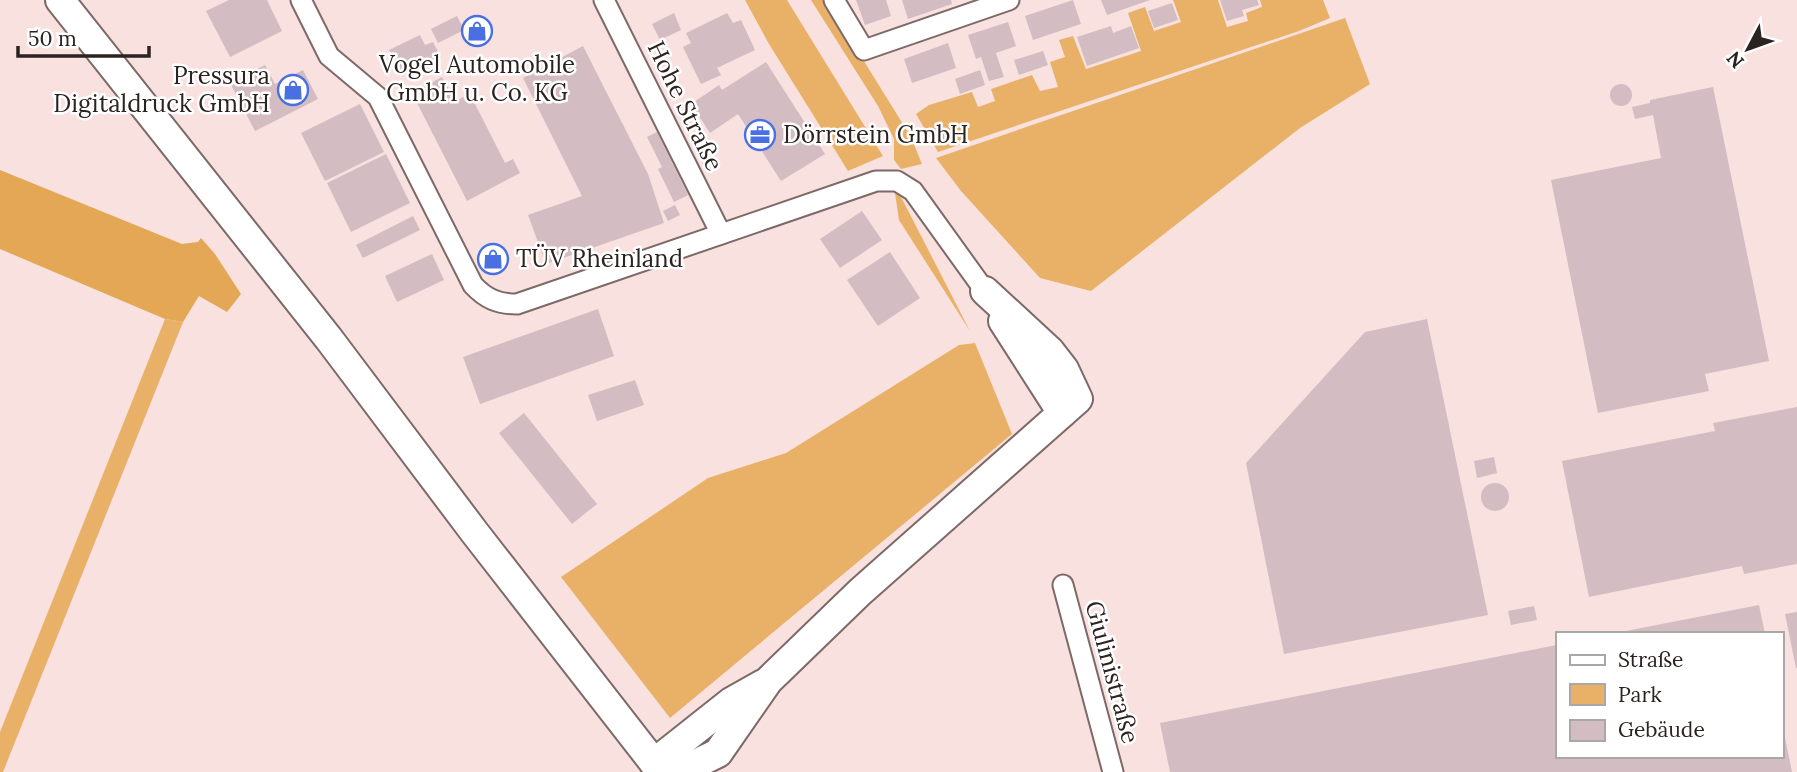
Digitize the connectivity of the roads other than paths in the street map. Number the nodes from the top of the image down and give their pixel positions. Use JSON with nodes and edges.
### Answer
{"nodes":[{"id":1,"x":60,"y":0,"type":"edge"},
{"id":2,"x":301,"y":0,"type":"edge"},
{"id":3,"x":604,"y":0,"type":"edge"},
{"id":4,"x":834,"y":0,"type":"edge"},
{"id":5,"x":1009,"y":0,"type":"edge"},
{"id":6,"x":721,"y":234,"type":"junction"},
{"id":7,"x":985,"y":291,"type":"joint"},
{"id":8,"x":1063,"y":586,"type":"dead end"},
{"id":9,"x":768,"y":681,"type":"junction"},
{"id":10,"x":717,"y":762,"type":"edge"},
{"id":11,"x":665,"y":769,"type":"edge"},
{"id":12,"x":1113,"y":772,"type":"edge"}],
"edges":[{"from":1,"to":11,"type":"main road"},
{"from":2,"to":6,"type":"street"},
{"from":3,"to":6,"type":"street","name":"Hohe Straße"},
{"from":4,"to":5,"type":"street"},
{"from":6,"to":7,"type":"street"},
{"from":7,"to":9,"type":"main road"},
{"from":8,"to":12,"type":"street","name":"Giulinistraße"},
{"from":9,"to":10,"type":"main road"},
{"from":9,"to":11,"type":"main road"},
{"from":10,"to":11,"type":"main road"}]}
